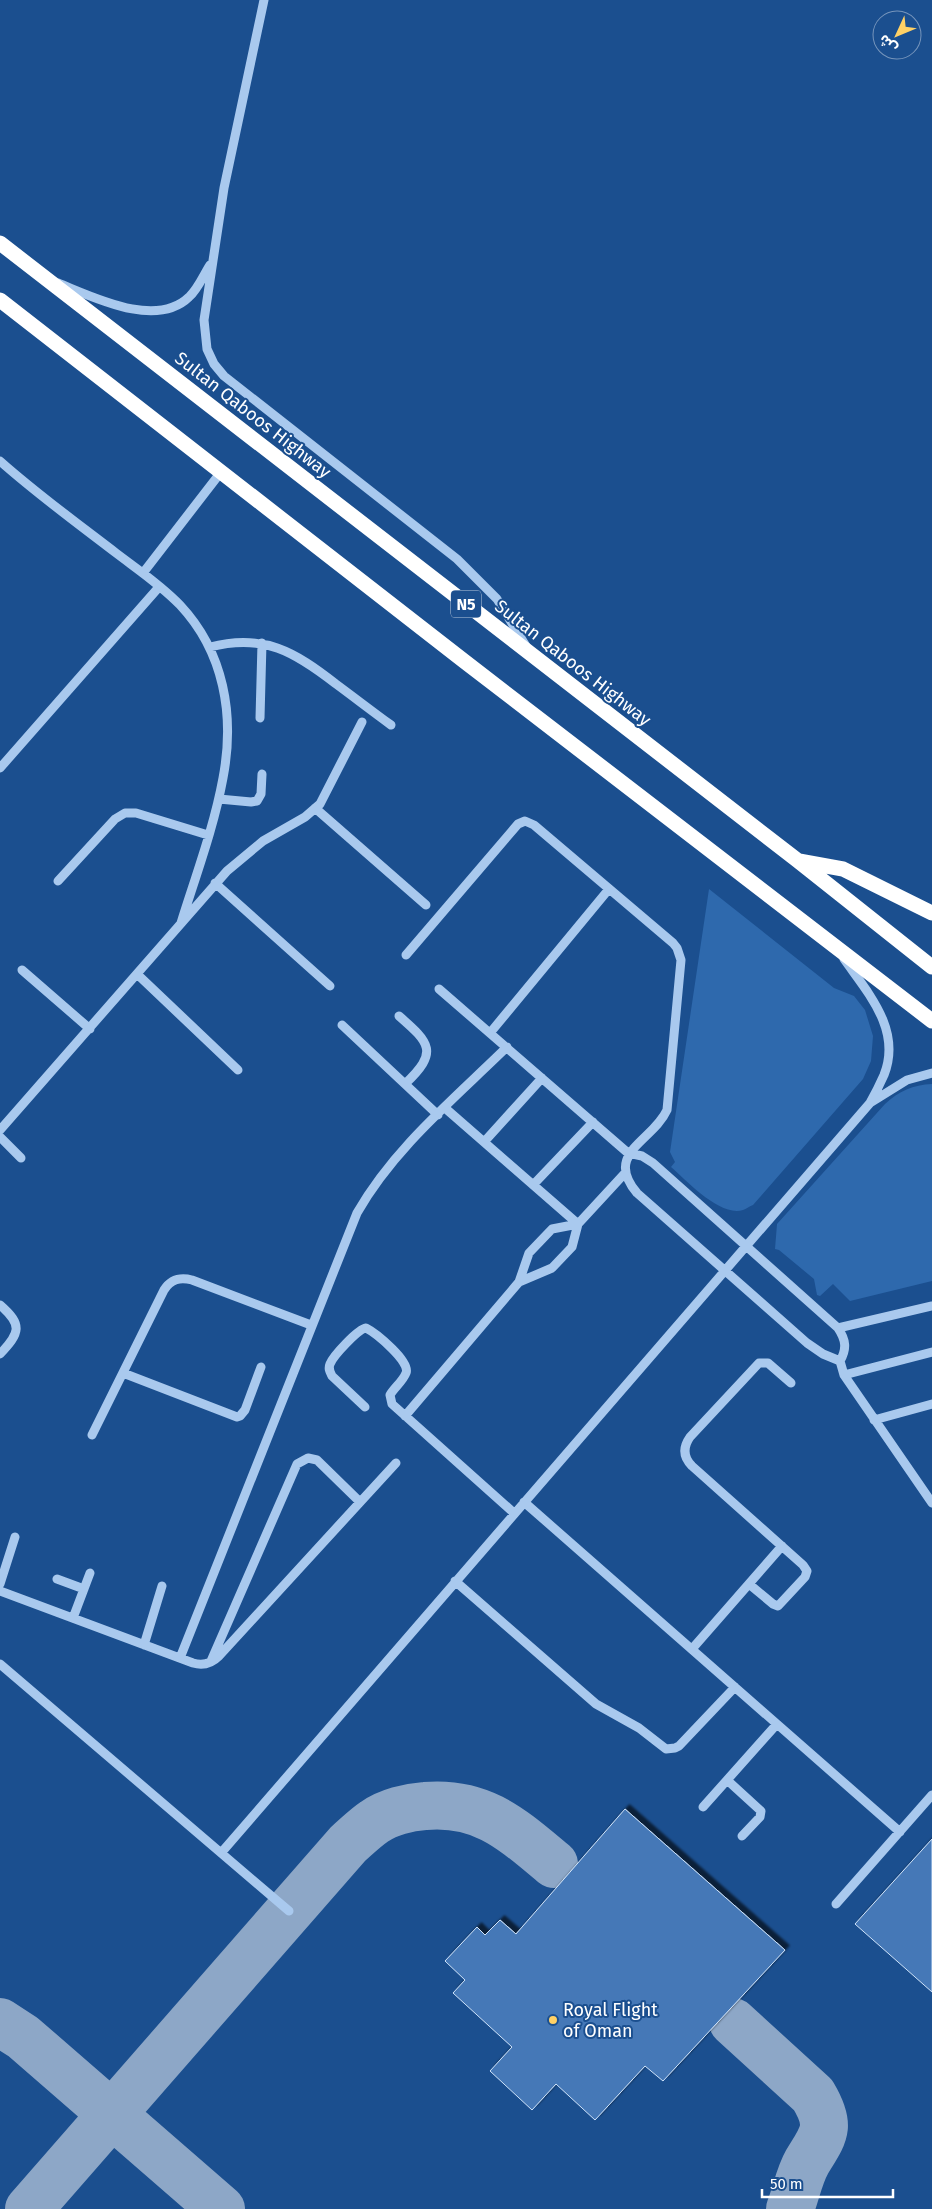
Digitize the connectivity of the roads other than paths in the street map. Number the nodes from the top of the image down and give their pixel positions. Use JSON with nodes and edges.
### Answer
{"nodes":[{"id":1,"x":264,"y":0,"type":"edge"},
{"id":2,"x":0,"y":243,"type":"edge"},
{"id":3,"x":212,"y":260,"type":"junction"},
{"id":4,"x":45,"y":278,"type":"junction"},
{"id":5,"x":0,"y":300,"type":"edge"},
{"id":6,"x":0,"y":461,"type":"edge"},
{"id":7,"x":221,"y":472,"type":"junction"},
{"id":8,"x":143,"y":574,"type":"junction"},
{"id":9,"x":159,"y":587,"type":"junction"},
{"id":10,"x":262,"y":644,"type":"junction"},
{"id":11,"x":210,"y":647,"type":"junction"},
{"id":12,"x":532,"y":655,"type":"junction"},
{"id":13,"x":260,"y":718,"type":"dead end"},
{"id":14,"x":362,"y":722,"type":"dead end"},
{"id":15,"x":392,"y":726,"type":"dead end"},
{"id":16,"x":0,"y":768,"type":"edge"},
{"id":17,"x":262,"y":774,"type":"dead end"},
{"id":18,"x":219,"y":799,"type":"junction"},
{"id":19,"x":316,"y":808,"type":"junction"},
{"id":20,"x":208,"y":835,"type":"junction"},
{"id":21,"x":798,"y":860,"type":"junction"},
{"id":22,"x":58,"y":881,"type":"dead end"},
{"id":23,"x":215,"y":883,"type":"junction"},
{"id":24,"x":609,"y":889,"type":"junction"},
{"id":25,"x":426,"y":905,"type":"dead end"},
{"id":26,"x":932,"y":913,"type":"edge"},
{"id":27,"x":181,"y":923,"type":"junction"},
{"id":28,"x":835,"y":946,"type":"junction"},
{"id":29,"x":406,"y":955,"type":"dead end"},
{"id":30,"x":932,"y":967,"type":"edge"},
{"id":31,"x":22,"y":970,"type":"dead end"},
{"id":32,"x":137,"y":974,"type":"junction"},
{"id":33,"x":330,"y":986,"type":"dead end"},
{"id":34,"x":439,"y":989,"type":"dead end"},
{"id":35,"x":398,"y":1016,"type":"dead end"},
{"id":36,"x":932,"y":1021,"type":"edge"},
{"id":37,"x":342,"y":1026,"type":"dead end"},
{"id":38,"x":90,"y":1029,"type":"junction"},
{"id":39,"x":490,"y":1033,"type":"junction"},
{"id":40,"x":507,"y":1047,"type":"junction"},
{"id":41,"x":238,"y":1070,"type":"dead end"},
{"id":42,"x":932,"y":1073,"type":"edge"},
{"id":43,"x":542,"y":1078,"type":"junction"},
{"id":44,"x":405,"y":1084,"type":"junction"},
{"id":45,"x":870,"y":1103,"type":"junction"},
{"id":46,"x":441,"y":1112,"type":"junction"},
{"id":47,"x":593,"y":1122,"type":"junction"},
{"id":48,"x":0,"y":1130,"type":"edge"},
{"id":49,"x":0,"y":1137,"type":"edge"},
{"id":50,"x":484,"y":1142,"type":"junction"},
{"id":51,"x":628,"y":1153,"type":"junction"},
{"id":52,"x":21,"y":1158,"type":"dead end"},
{"id":53,"x":626,"y":1172,"type":"junction"},
{"id":54,"x":533,"y":1184,"type":"junction"},
{"id":55,"x":578,"y":1224,"type":"junction"},
{"id":56,"x":746,"y":1246,"type":"junction"},
{"id":57,"x":725,"y":1271,"type":"junction"},
{"id":58,"x":520,"y":1282,"type":"junction"},
{"id":59,"x":0,"y":1305,"type":"edge"},
{"id":60,"x":932,"y":1306,"type":"edge"},
{"id":61,"x":311,"y":1325,"type":"junction"},
{"id":62,"x":838,"y":1328,"type":"junction"},
{"id":63,"x":932,"y":1352,"type":"edge"},
{"id":64,"x":0,"y":1354,"type":"edge"},
{"id":65,"x":840,"y":1361,"type":"junction"},
{"id":66,"x":261,"y":1367,"type":"dead end"},
{"id":67,"x":123,"y":1372,"type":"junction"},
{"id":68,"x":844,"y":1375,"type":"junction"},
{"id":69,"x":791,"y":1382,"type":"dead end"},
{"id":70,"x":932,"y":1404,"type":"edge"},
{"id":71,"x":365,"y":1407,"type":"dead end"},
{"id":72,"x":405,"y":1416,"type":"junction"},
{"id":73,"x":874,"y":1420,"type":"junction"},
{"id":74,"x":92,"y":1435,"type":"dead end"},
{"id":75,"x":396,"y":1463,"type":"dead end"},
{"id":76,"x":360,"y":1502,"type":"junction"},
{"id":77,"x":524,"y":1502,"type":"junction"},
{"id":78,"x":932,"y":1503,"type":"edge"},
{"id":79,"x":514,"y":1513,"type":"junction"},
{"id":80,"x":15,"y":1537,"type":"dead end"},
{"id":81,"x":782,"y":1546,"type":"junction"},
{"id":82,"x":90,"y":1573,"type":"dead end"},
{"id":83,"x":57,"y":1579,"type":"dead end"},
{"id":84,"x":456,"y":1580,"type":"junction"},
{"id":85,"x":0,"y":1584,"type":"edge"},
{"id":86,"x":749,"y":1584,"type":"junction"},
{"id":87,"x":162,"y":1586,"type":"dead end"},
{"id":88,"x":84,"y":1589,"type":"junction"},
{"id":89,"x":0,"y":1590,"type":"edge"},
{"id":90,"x":74,"y":1618,"type":"junction"},
{"id":91,"x":144,"y":1645,"type":"junction"},
{"id":92,"x":692,"y":1649,"type":"junction"},
{"id":93,"x":180,"y":1658,"type":"junction"},
{"id":94,"x":210,"y":1663,"type":"junction"},
{"id":95,"x":0,"y":1664,"type":"edge"},
{"id":96,"x":735,"y":1687,"type":"junction"},
{"id":97,"x":777,"y":1724,"type":"junction"},
{"id":98,"x":727,"y":1780,"type":"junction"},
{"id":99,"x":932,"y":1795,"type":"edge"},
{"id":100,"x":703,"y":1807,"type":"dead end"},
{"id":101,"x":900,"y":1832,"type":"junction"},
{"id":102,"x":742,"y":1836,"type":"dead end"},
{"id":103,"x":221,"y":1853,"type":"junction"},
{"id":104,"x":836,"y":1904,"type":"dead end"},
{"id":105,"x":289,"y":1911,"type":"dead end"}],
"edges":[{"from":1,"to":3,"type":"street"},
{"from":2,"to":4,"type":"highway","name":"Sultan Qaboos Highway","number":"N5"},
{"from":3,"to":4,"type":"street"},
{"from":3,"to":12,"type":"street"},
{"from":4,"to":12,"type":"highway","name":"Sultan Qaboos Highway","number":"N5"},
{"from":5,"to":7,"type":"highway"},
{"from":6,"to":8,"type":"street"},
{"from":7,"to":8,"type":"street"},
{"from":7,"to":28,"type":"highway"},
{"from":8,"to":9,"type":"street"},
{"from":9,"to":11,"type":"street"},
{"from":9,"to":16,"type":"street"},
{"from":10,"to":11,"type":"street"},
{"from":10,"to":13,"type":"street"},
{"from":10,"to":15,"type":"street"},
{"from":11,"to":18,"type":"street"},
{"from":12,"to":21,"type":"highway","name":"Sultan Qaboos Highway","number":"N5"},
{"from":14,"to":19,"type":"street"},
{"from":17,"to":18,"type":"street"},
{"from":18,"to":20,"type":"street"},
{"from":19,"to":23,"type":"street"},
{"from":19,"to":25,"type":"street"},
{"from":20,"to":22,"type":"street"},
{"from":20,"to":27,"type":"street"},
{"from":21,"to":26,"type":"highway"},
{"from":21,"to":30,"type":"highway","name":"Sultan Qaboos Highway","number":"N5"},
{"from":23,"to":27,"type":"street"},
{"from":23,"to":33,"type":"street"},
{"from":24,"to":29,"type":"street"},
{"from":24,"to":39,"type":"street"},
{"from":24,"to":51,"type":"street"},
{"from":27,"to":32,"type":"street"},
{"from":28,"to":36,"type":"highway"},
{"from":28,"to":45,"type":"street"},
{"from":31,"to":38,"type":"street"},
{"from":32,"to":38,"type":"street"},
{"from":32,"to":41,"type":"street"},
{"from":34,"to":39,"type":"street"},
{"from":35,"to":44,"type":"street"},
{"from":37,"to":44,"type":"street"},
{"from":38,"to":48,"type":"street"},
{"from":39,"to":40,"type":"street"},
{"from":40,"to":43,"type":"street"},
{"from":40,"to":46,"type":"street"},
{"from":42,"to":45,"type":"street"},
{"from":43,"to":47,"type":"street"},
{"from":43,"to":50,"type":"street"},
{"from":44,"to":46,"type":"street"},
{"from":45,"to":56,"type":"street"},
{"from":46,"to":50,"type":"street"},
{"from":46,"to":61,"type":"street"},
{"from":47,"to":51,"type":"street"},
{"from":47,"to":54,"type":"street"},
{"from":49,"to":52,"type":"street"},
{"from":50,"to":54,"type":"street"},
{"from":51,"to":53,"type":"street"},
{"from":51,"to":56,"type":"street"},
{"from":53,"to":55,"type":"street"},
{"from":53,"to":57,"type":"street"},
{"from":54,"to":55,"type":"street"},
{"from":55,"to":58,"type":"street"},
{"from":55,"to":58,"type":"street"},
{"from":56,"to":57,"type":"street"},
{"from":56,"to":62,"type":"street"},
{"from":57,"to":65,"type":"street"},
{"from":57,"to":77,"type":"street"},
{"from":58,"to":72,"type":"street"},
{"from":59,"to":64,"type":"street"},
{"from":60,"to":62,"type":"street"},
{"from":61,"to":67,"type":"street"},
{"from":61,"to":93,"type":"street"},
{"from":62,"to":65,"type":"street"},
{"from":63,"to":68,"type":"street"},
{"from":65,"to":68,"type":"street"},
{"from":66,"to":67,"type":"street"},
{"from":67,"to":74,"type":"street"},
{"from":68,"to":73,"type":"street"},
{"from":69,"to":81,"type":"street"},
{"from":70,"to":73,"type":"street"},
{"from":71,"to":72,"type":"street"},
{"from":72,"to":79,"type":"street"},
{"from":73,"to":78,"type":"street"},
{"from":75,"to":76,"type":"street"},
{"from":76,"to":94,"type":"street"},
{"from":76,"to":94,"type":"street"},
{"from":77,"to":79,"type":"street"},
{"from":77,"to":92,"type":"street"},
{"from":79,"to":84,"type":"street"},
{"from":80,"to":85,"type":"street"},
{"from":81,"to":86,"type":"street"},
{"from":81,"to":86,"type":"street"},
{"from":82,"to":88,"type":"street"},
{"from":83,"to":88,"type":"street"},
{"from":84,"to":96,"type":"street"},
{"from":84,"to":103,"type":"street"},
{"from":86,"to":92,"type":"street"},
{"from":87,"to":91,"type":"street"},
{"from":88,"to":90,"type":"street"},
{"from":89,"to":90,"type":"street"},
{"from":90,"to":91,"type":"street"},
{"from":91,"to":93,"type":"street"},
{"from":92,"to":96,"type":"street"},
{"from":93,"to":94,"type":"street"},
{"from":95,"to":103,"type":"street"},
{"from":96,"to":97,"type":"street"},
{"from":97,"to":98,"type":"street"},
{"from":97,"to":101,"type":"street"},
{"from":98,"to":100,"type":"street"},
{"from":98,"to":102,"type":"street"},
{"from":99,"to":101,"type":"street"},
{"from":101,"to":104,"type":"street"},
{"from":103,"to":105,"type":"street"}]}
